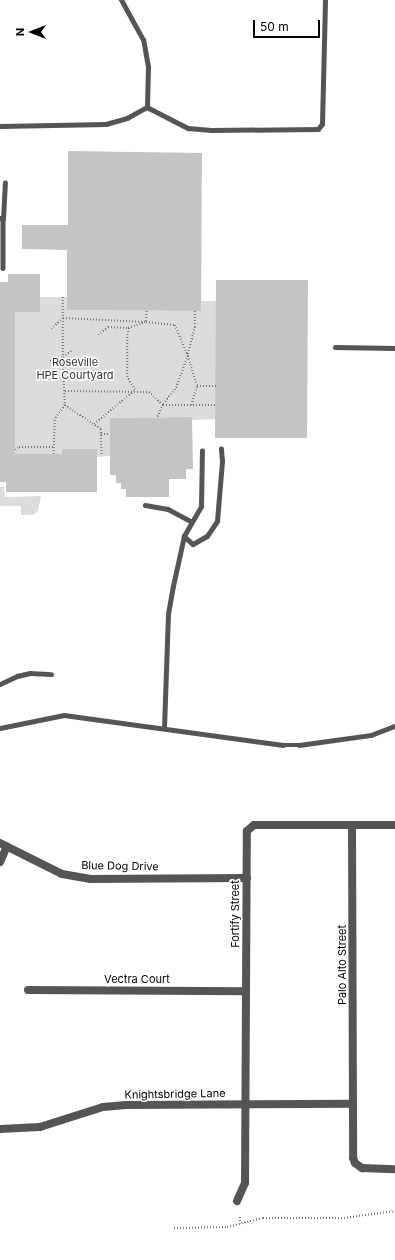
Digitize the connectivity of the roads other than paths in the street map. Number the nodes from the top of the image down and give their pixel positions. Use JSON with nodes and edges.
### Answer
{"nodes":[{"id":1,"x":121,"y":0,"type":"edge"},
{"id":2,"x":325,"y":0,"type":"edge"},
{"id":3,"x":147,"y":107,"type":"junction"},
{"id":4,"x":0,"y":126,"type":"edge"},
{"id":5,"x":5,"y":183,"type":"dead end"},
{"id":6,"x":2,"y":218,"type":"edge"},
{"id":7,"x":4,"y":268,"type":"dead end"},
{"id":8,"x":335,"y":347,"type":"dead end"},
{"id":9,"x":395,"y":348,"type":"edge"},
{"id":10,"x":221,"y":449,"type":"dead end"},
{"id":11,"x":202,"y":450,"type":"dead end"},
{"id":12,"x":144,"y":505,"type":"dead end"},
{"id":13,"x":192,"y":522,"type":"junction"},
{"id":14,"x":184,"y":536,"type":"junction"},
{"id":15,"x":51,"y":674,"type":"dead end"},
{"id":16,"x":0,"y":684,"type":"edge"},
{"id":17,"x":395,"y":726,"type":"edge"},
{"id":18,"x":0,"y":728,"type":"edge"},
{"id":19,"x":164,"y":728,"type":"junction"},
{"id":20,"x":352,"y":825,"type":"junction"},
{"id":21,"x":395,"y":825,"type":"edge"},
{"id":22,"x":4,"y":845,"type":"edge"},
{"id":23,"x":0,"y":862,"type":"edge"},
{"id":24,"x":247,"y":878,"type":"junction"},
{"id":25,"x":28,"y":990,"type":"dead end"},
{"id":26,"x":246,"y":991,"type":"junction"},
{"id":27,"x":246,"y":1104,"type":"junction"},
{"id":28,"x":353,"y":1104,"type":"junction"},
{"id":29,"x":0,"y":1129,"type":"edge"},
{"id":30,"x":395,"y":1169,"type":"edge"},
{"id":31,"x":237,"y":1200,"type":"dead end"}],
"edges":[{"from":1,"to":3,"type":"lane"},
{"from":2,"to":3,"type":"lane"},
{"from":3,"to":4,"type":"lane"},
{"from":5,"to":6,"type":"lane"},
{"from":6,"to":7,"type":"lane"},
{"from":8,"to":9,"type":"lane"},
{"from":10,"to":14,"type":"lane"},
{"from":11,"to":13,"type":"lane"},
{"from":12,"to":13,"type":"lane"},
{"from":13,"to":14,"type":"lane"},
{"from":14,"to":19,"type":"lane"},
{"from":15,"to":16,"type":"lane"},
{"from":17,"to":19,"type":"lane"},
{"from":18,"to":19,"type":"lane"},
{"from":20,"to":21,"type":"street","name":"Fortify Street"},
{"from":20,"to":24,"type":"street","name":"Fortify Street"},
{"from":20,"to":28,"type":"street","name":"Palo Alto Street"},
{"from":22,"to":23,"type":"street"},
{"from":22,"to":24,"type":"street","name":"Blue Dog Drive"},
{"from":24,"to":26,"type":"street","name":"Fortify Street"},
{"from":25,"to":26,"type":"street","name":"Vectra Court"},
{"from":26,"to":27,"type":"street","name":"Fortify Street"},
{"from":27,"to":28,"type":"street","name":"Knightsbridge Lane"},
{"from":27,"to":29,"type":"street","name":"Knightsbridge Lane"},
{"from":27,"to":31,"type":"street","name":"Fortify Street"},
{"from":28,"to":30,"type":"street","name":"Palo Alto Street"}]}
